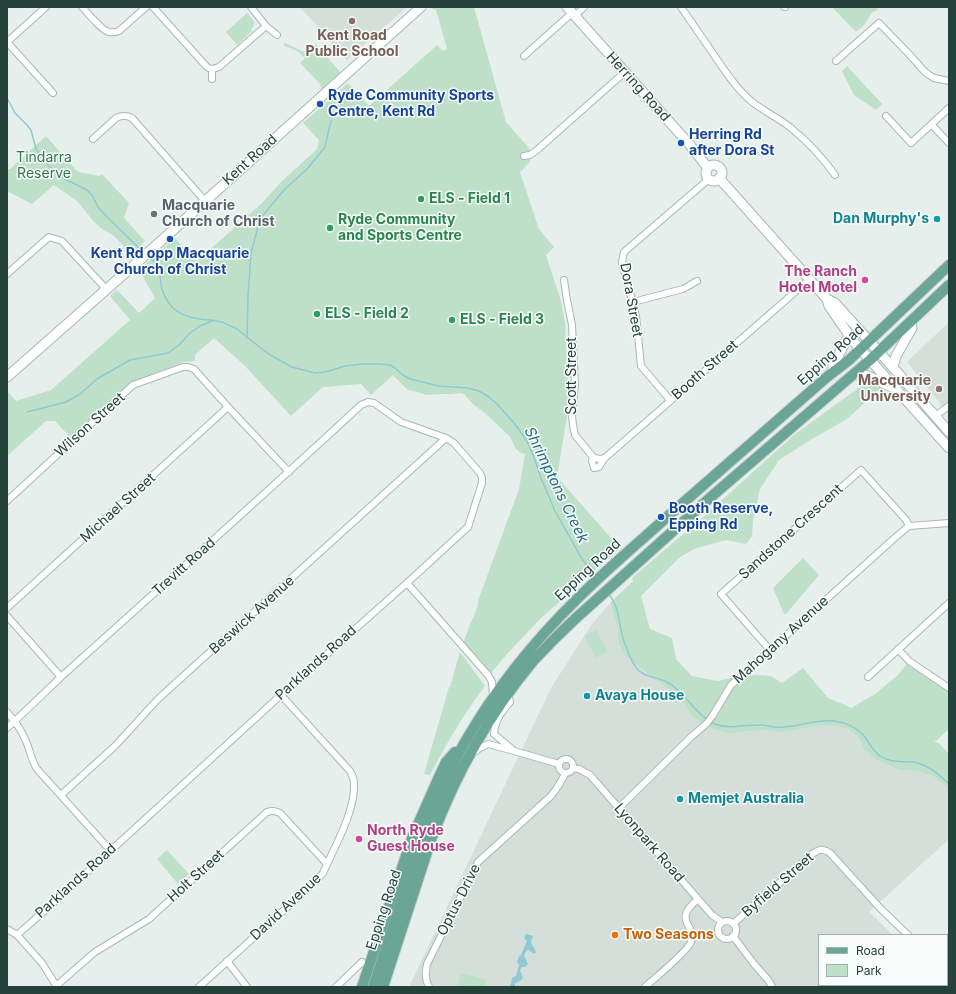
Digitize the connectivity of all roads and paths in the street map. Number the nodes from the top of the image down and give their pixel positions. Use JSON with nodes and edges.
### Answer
{"nodes":[{"id":1,"x":46,"y":7,"type":"edge"},
{"id":2,"x":82,"y":7,"type":"edge"},
{"id":3,"x":146,"y":7,"type":"edge"},
{"id":4,"x":153,"y":7,"type":"edge"},
{"id":5,"x":252,"y":7,"type":"edge"},
{"id":6,"x":421,"y":7,"type":"edge"},
{"id":7,"x":584,"y":7,"type":"edge"},
{"id":8,"x":681,"y":7,"type":"edge"},
{"id":9,"x":571,"y":12,"type":"edge"},
{"id":10,"x":266,"y":26,"type":"junction"},
{"id":11,"x":277,"y":35,"type":"dead end"},
{"id":12,"x":7,"y":42,"type":"edge"},
{"id":13,"x":524,"y":56,"type":"dead end"},
{"id":14,"x":836,"y":61,"type":"dead end"},
{"id":15,"x":212,"y":69,"type":"junction"},
{"id":16,"x":625,"y":72,"type":"junction"},
{"id":17,"x":212,"y":79,"type":"dead end"},
{"id":18,"x":949,"y":81,"type":"edge"},
{"id":19,"x":53,"y":93,"type":"dead end"},
{"id":20,"x":949,"y":108,"type":"edge"},
{"id":21,"x":886,"y":116,"type":"dead end"},
{"id":22,"x":932,"y":125,"type":"junction"},
{"id":23,"x":93,"y":139,"type":"dead end"},
{"id":24,"x":949,"y":142,"type":"edge"},
{"id":25,"x":524,"y":156,"type":"dead end"},
{"id":26,"x":708,"y":168,"type":"junction"},
{"id":27,"x":835,"y":175,"type":"dead end"},
{"id":28,"x":719,"y":178,"type":"junction"},
{"id":29,"x":709,"y":179,"type":"junction"},
{"id":30,"x":205,"y":200,"type":"junction"},
{"id":31,"x":949,"y":265,"type":"edge"},
{"id":32,"x":7,"y":274,"type":"edge"},
{"id":33,"x":810,"y":279,"type":"junction"},
{"id":34,"x":564,"y":280,"type":"dead end"},
{"id":35,"x":697,"y":281,"type":"dead end"},
{"id":36,"x":949,"y":285,"type":"edge"},
{"id":37,"x":106,"y":289,"type":"junction"},
{"id":38,"x":827,"y":300,"type":"junction"},
{"id":39,"x":633,"y":302,"type":"junction"},
{"id":40,"x":911,"y":321,"type":"junction"},
{"id":41,"x":849,"y":335,"type":"junction"},
{"id":42,"x":868,"y":341,"type":"junction"},
{"id":43,"x":860,"y":349,"type":"junction"},
{"id":44,"x":879,"y":352,"type":"junction"},
{"id":45,"x":870,"y":360,"type":"junction"},
{"id":46,"x":893,"y":367,"type":"junction"},
{"id":47,"x":834,"y":372,"type":"junction"},
{"id":48,"x":854,"y":374,"type":"junction"},
{"id":49,"x":7,"y":377,"type":"edge"},
{"id":50,"x":895,"y":388,"type":"junction"},
{"id":51,"x":670,"y":400,"type":"junction"},
{"id":52,"x":361,"y":405,"type":"joint"},
{"id":53,"x":949,"y":406,"type":"edge"},
{"id":54,"x":228,"y":407,"type":"junction"},
{"id":55,"x":935,"y":416,"type":"junction"},
{"id":56,"x":947,"y":427,"type":"edge"},
{"id":57,"x":446,"y":438,"type":"junction"},
{"id":58,"x":949,"y":448,"type":"edge"},
{"id":59,"x":602,"y":459,"type":"joint"},
{"id":60,"x":289,"y":472,"type":"junction"},
{"id":61,"x":7,"y":501,"type":"edge"},
{"id":62,"x":949,"y":523,"type":"edge"},
{"id":63,"x":909,"y":526,"type":"junction"},
{"id":64,"x":407,"y":583,"type":"junction"},
{"id":65,"x":949,"y":603,"type":"edge"},
{"id":66,"x":7,"y":608,"type":"edge"},
{"id":67,"x":7,"y":616,"type":"edge"},
{"id":68,"x":898,"y":649,"type":"junction"},
{"id":69,"x":770,"y":650,"type":"junction"},
{"id":70,"x":61,"y":677,"type":"junction"},
{"id":71,"x":868,"y":677,"type":"dead end"},
{"id":72,"x":949,"y":688,"type":"edge"},
{"id":73,"x":508,"y":693,"type":"junction"},
{"id":74,"x":281,"y":695,"type":"junction"},
{"id":75,"x":493,"y":699,"type":"junction"},
{"id":76,"x":7,"y":712,"type":"edge"},
{"id":77,"x":15,"y":720,"type":"junction"},
{"id":78,"x":7,"y":728,"type":"edge"},
{"id":79,"x":465,"y":742,"type":"junction"},
{"id":80,"x":514,"y":751,"type":"junction"},
{"id":81,"x":467,"y":758,"type":"junction"},
{"id":82,"x":559,"y":764,"type":"junction"},
{"id":83,"x":573,"y":768,"type":"junction"},
{"id":84,"x":565,"y":773,"type":"junction"},
{"id":85,"x":61,"y":795,"type":"junction"},
{"id":86,"x":619,"y":808,"type":"junction"},
{"id":87,"x":110,"y":850,"type":"junction"},
{"id":88,"x":327,"y":864,"type":"junction"},
{"id":89,"x":698,"y":899,"type":"junction"},
{"id":90,"x":411,"y":901,"type":"junction"},
{"id":91,"x":722,"y":922,"type":"junction"},
{"id":92,"x":733,"y":924,"type":"junction"},
{"id":93,"x":7,"y":929,"type":"edge"},
{"id":94,"x":907,"y":934,"type":"edge"},
{"id":95,"x":17,"y":935,"type":"junction"},
{"id":96,"x":733,"y":936,"type":"junction"},
{"id":97,"x":227,"y":961,"type":"junction"},
{"id":98,"x":362,"y":962,"type":"dead end"},
{"id":99,"x":56,"y":987,"type":"edge"},
{"id":100,"x":199,"y":987,"type":"edge"},
{"id":101,"x":247,"y":987,"type":"edge"},
{"id":102,"x":336,"y":987,"type":"edge"},
{"id":103,"x":362,"y":987,"type":"edge"},
{"id":104,"x":373,"y":987,"type":"edge"},
{"id":105,"x":383,"y":987,"type":"edge"},
{"id":106,"x":390,"y":987,"type":"edge"},
{"id":107,"x":429,"y":987,"type":"edge"},
{"id":108,"x":645,"y":987,"type":"edge"},
{"id":109,"x":772,"y":987,"type":"edge"}],
"edges":[{"from":1,"to":12,"type":"street"},
{"from":2,"to":3,"type":"street"},
{"from":4,"to":15,"type":"street"},
{"from":5,"to":10,"type":"street"},
{"from":6,"to":30,"type":"street","name":"Kent Road"},
{"from":7,"to":9,"type":"street"},
{"from":8,"to":27,"type":"street"},
{"from":9,"to":13,"type":"street"},
{"from":9,"to":16,"type":"street","name":"Herring Road"},
{"from":10,"to":11,"type":"street"},
{"from":10,"to":15,"type":"street"},
{"from":12,"to":19,"type":"street"},
{"from":14,"to":18,"type":"street"},
{"from":15,"to":17,"type":"street"},
{"from":16,"to":25,"type":"street"},
{"from":16,"to":26,"type":"street","name":"Herring Road"},
{"from":20,"to":22,"type":"street"},
{"from":21,"to":22,"type":"street"},
{"from":22,"to":24,"type":"street"},
{"from":23,"to":30,"type":"street"},
{"from":26,"to":28,"type":"street"},
{"from":26,"to":29,"type":"street"},
{"from":28,"to":29,"type":"street"},
{"from":28,"to":33,"type":"street"},
{"from":29,"to":39,"type":"street","name":"Dora Street"},
{"from":30,"to":37,"type":"street","name":"Kent Road"},
{"from":31,"to":42,"type":"main road","name":"Epping Road"},
{"from":32,"to":37,"type":"street"},
{"from":33,"to":38,"type":"street"},
{"from":33,"to":51,"type":"street","name":"Booth Street"},
{"from":34,"to":59,"type":"street","name":"Scott Street"},
{"from":35,"to":39,"type":"street"},
{"from":36,"to":40,"type":"main road","name":"Epping Road"},
{"from":37,"to":49,"type":"street","name":"Kent Road"},
{"from":38,"to":41,"type":"street"},
{"from":38,"to":42,"type":"street"},
{"from":39,"to":51,"type":"street","name":"Dora Street"},
{"from":40,"to":44,"type":"main road","name":"Epping Road"},
{"from":40,"to":46,"type":"street"},
{"from":41,"to":43,"type":"street"},
{"from":41,"to":47,"type":"street"},
{"from":42,"to":43,"type":"main road","name":"Epping Road"},
{"from":42,"to":44,"type":"street"},
{"from":43,"to":45,"type":"street"},
{"from":43,"to":47,"type":"main road","name":"Epping Road"},
{"from":44,"to":45,"type":"main road","name":"Epping Road"},
{"from":44,"to":46,"type":"street"},
{"from":45,"to":48,"type":"main road","name":"Epping Road"},
{"from":45,"to":50,"type":"street"},
{"from":46,"to":55,"type":"street"},
{"from":47,"to":75,"type":"main road","name":"Epping Road"},
{"from":48,"to":50,"type":"street"},
{"from":48,"to":73,"type":"main road","name":"Epping Road"},
{"from":50,"to":58,"type":"street"},
{"from":51,"to":59,"type":"street","name":"Booth Street"},
{"from":52,"to":57,"type":"street","name":"Parklands Road"},
{"from":52,"to":60,"type":"street","name":"Trevitt Road"},
{"from":53,"to":55,"type":"street"},
{"from":54,"to":60,"type":"street"},
{"from":54,"to":61,"type":"street","name":"Wilson Street"},
{"from":54,"to":66,"type":"street","name":"Michael Street"},
{"from":55,"to":56,"type":"street"},
{"from":57,"to":64,"type":"street","name":"Parklands Road"},
{"from":57,"to":85,"type":"street","name":"Beswick Avenue"},
{"from":60,"to":70,"type":"street","name":"Trevitt Road"},
{"from":62,"to":63,"type":"street"},
{"from":63,"to":69,"type":"street","name":"Mahogany Avenue"},
{"from":63,"to":69,"type":"street","name":"Sandstone Crescent"},
{"from":64,"to":74,"type":"street","name":"Parklands Road"},
{"from":64,"to":75,"type":"street"},
{"from":65,"to":68,"type":"street"},
{"from":67,"to":70,"type":"street"},
{"from":68,"to":71,"type":"street"},
{"from":68,"to":72,"type":"street"},
{"from":69,"to":86,"type":"street","name":"Mahogany Avenue"},
{"from":70,"to":77,"type":"street","name":"Trevitt Road"},
{"from":73,"to":80,"type":"street"},
{"from":73,"to":81,"type":"main road","name":"Epping Road"},
{"from":74,"to":87,"type":"street","name":"Parklands Road"},
{"from":74,"to":88,"type":"street","name":"David Avenue"},
{"from":75,"to":79,"type":"main road","name":"Epping Road"},
{"from":76,"to":77,"type":"street"},
{"from":77,"to":78,"type":"street","name":"Trevitt Road"},
{"from":77,"to":85,"type":"street"},
{"from":79,"to":103,"type":"main road"},
{"from":79,"to":104,"type":"main road","name":"Epping Road"},
{"from":80,"to":81,"type":"street"},
{"from":80,"to":82,"type":"street"},
{"from":81,"to":90,"type":"main road","name":"Epping Road"},
{"from":82,"to":83,"type":"street"},
{"from":82,"to":84,"type":"street"},
{"from":83,"to":84,"type":"street"},
{"from":83,"to":86,"type":"street","name":"Lyonpark Road"},
{"from":84,"to":107,"type":"street","name":"Optus Drive"},
{"from":85,"to":87,"type":"street"},
{"from":86,"to":89,"type":"street","name":"Lyonpark Road"},
{"from":87,"to":95,"type":"street","name":"Parklands Road"},
{"from":88,"to":97,"type":"street","name":"David Avenue"},
{"from":88,"to":99,"type":"street","name":"Holt Street"},
{"from":89,"to":91,"type":"street","name":"Lyonpark Road"},
{"from":89,"to":108,"type":"street"},
{"from":90,"to":105,"type":"main road","name":"Epping Road"},
{"from":90,"to":106,"type":"main road"},
{"from":91,"to":92,"type":"street"},
{"from":91,"to":96,"type":"street"},
{"from":92,"to":94,"type":"street","name":"Byfield Street"},
{"from":92,"to":96,"type":"street"},
{"from":93,"to":95,"type":"street"},
{"from":95,"to":99,"type":"street"},
{"from":96,"to":109,"type":"street"},
{"from":97,"to":100,"type":"street","name":"David Avenue"},
{"from":97,"to":101,"type":"street"},
{"from":98,"to":102,"type":"street"}]}
